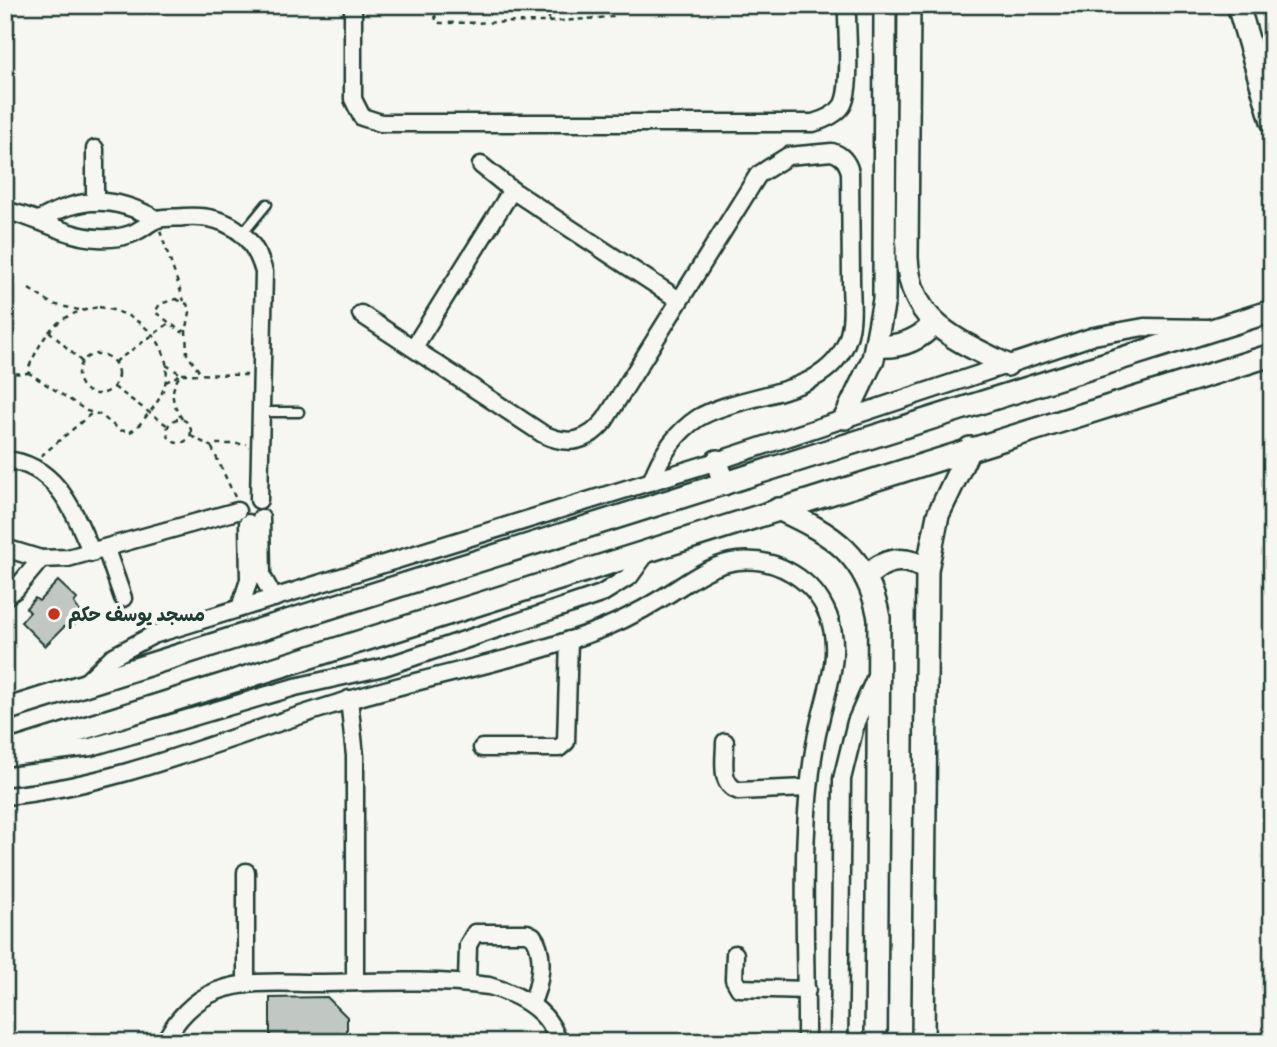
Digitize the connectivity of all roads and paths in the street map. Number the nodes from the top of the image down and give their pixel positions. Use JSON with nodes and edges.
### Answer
{"nodes":[{"id":1,"x":353,"y":5,"type":"edge"},
{"id":2,"x":435,"y":5,"type":"edge"},
{"id":3,"x":550,"y":5,"type":"edge"},
{"id":4,"x":617,"y":5,"type":"edge"},
{"id":5,"x":846,"y":5,"type":"edge"},
{"id":6,"x":886,"y":5,"type":"edge"},
{"id":7,"x":909,"y":5,"type":"edge"},
{"id":8,"x":1238,"y":5,"type":"edge"},
{"id":9,"x":549,"y":22,"type":"junction"},
{"id":10,"x":1272,"y":121,"type":"edge"},
{"id":11,"x":95,"y":149,"type":"dead end"},
{"id":12,"x":481,"y":165,"type":"dead end"},
{"id":13,"x":512,"y":190,"type":"junction"},
{"id":14,"x":95,"y":202,"type":"junction"},
{"id":15,"x":267,"y":204,"type":"dead end"},
{"id":16,"x":5,"y":211,"type":"edge"},
{"id":17,"x":156,"y":219,"type":"junction"},
{"id":18,"x":40,"y":220,"type":"junction"},
{"id":19,"x":243,"y":233,"type":"junction"},
{"id":20,"x":29,"y":289,"type":"dead end"},
{"id":21,"x":679,"y":300,"type":"junction"},
{"id":22,"x":184,"y":301,"type":"junction"},
{"id":23,"x":79,"y":310,"type":"junction"},
{"id":24,"x":1272,"y":311,"type":"edge"},
{"id":25,"x":361,"y":314,"type":"dead end"},
{"id":26,"x":168,"y":324,"type":"junction"},
{"id":27,"x":934,"y":324,"type":"junction"},
{"id":28,"x":1213,"y":329,"type":"junction"},
{"id":29,"x":48,"y":330,"type":"junction"},
{"id":30,"x":186,"y":330,"type":"junction"},
{"id":31,"x":154,"y":334,"type":"junction"},
{"id":32,"x":876,"y":346,"type":"junction"},
{"id":33,"x":414,"y":347,"type":"junction"},
{"id":34,"x":1272,"y":355,"type":"edge"},
{"id":35,"x":82,"y":362,"type":"junction"},
{"id":36,"x":115,"y":362,"type":"junction"},
{"id":37,"x":166,"y":365,"type":"junction"},
{"id":38,"x":1007,"y":365,"type":"junction"},
{"id":39,"x":5,"y":373,"type":"edge"},
{"id":40,"x":29,"y":373,"type":"junction"},
{"id":41,"x":181,"y":374,"type":"junction"},
{"id":42,"x":201,"y":374,"type":"junction"},
{"id":43,"x":263,"y":375,"type":"junction"},
{"id":44,"x":166,"y":382,"type":"junction"},
{"id":45,"x":114,"y":387,"type":"junction"},
{"id":46,"x":92,"y":412,"type":"junction"},
{"id":47,"x":262,"y":412,"type":"junction"},
{"id":48,"x":299,"y":412,"type":"dead end"},
{"id":49,"x":150,"y":413,"type":"junction"},
{"id":50,"x":845,"y":418,"type":"junction"},
{"id":51,"x":183,"y":419,"type":"junction"},
{"id":52,"x":168,"y":426,"type":"junction"},
{"id":53,"x":191,"y":436,"type":"junction"},
{"id":54,"x":261,"y":443,"type":"junction"},
{"id":55,"x":212,"y":447,"type":"junction"},
{"id":56,"x":970,"y":448,"type":"junction"},
{"id":57,"x":5,"y":460,"type":"edge"},
{"id":58,"x":717,"y":461,"type":"junction"},
{"id":59,"x":30,"y":466,"type":"junction"},
{"id":60,"x":651,"y":482,"type":"junction"},
{"id":61,"x":724,"y":484,"type":"junction"},
{"id":62,"x":778,"y":509,"type":"junction"},
{"id":63,"x":246,"y":514,"type":"junction"},
{"id":64,"x":5,"y":548,"type":"edge"},
{"id":65,"x":650,"y":548,"type":"junction"},
{"id":66,"x":99,"y":551,"type":"junction"},
{"id":67,"x":41,"y":559,"type":"junction"},
{"id":68,"x":927,"y":569,"type":"junction"},
{"id":69,"x":866,"y":578,"type":"junction"},
{"id":70,"x":5,"y":597,"type":"edge"},
{"id":71,"x":123,"y":598,"type":"dead end"},
{"id":72,"x":274,"y":598,"type":"junction"},
{"id":73,"x":240,"y":608,"type":"junction"},
{"id":74,"x":569,"y":640,"type":"junction"},
{"id":75,"x":880,"y":669,"type":"junction"},
{"id":76,"x":81,"y":688,"type":"junction"},
{"id":77,"x":349,"y":699,"type":"junction"},
{"id":78,"x":5,"y":710,"type":"edge"},
{"id":79,"x":725,"y":742,"type":"dead end"},
{"id":80,"x":482,"y":748,"type":"dead end"},
{"id":81,"x":5,"y":755,"type":"edge"},
{"id":82,"x":807,"y":788,"type":"junction"},
{"id":83,"x":5,"y":796,"type":"edge"},
{"id":84,"x":246,"y":872,"type":"dead end"},
{"id":85,"x":735,"y":954,"type":"dead end"},
{"id":86,"x":355,"y":982,"type":"junction"},
{"id":87,"x":467,"y":983,"type":"junction"},
{"id":88,"x":246,"y":984,"type":"junction"},
{"id":89,"x":807,"y":990,"type":"junction"},
{"id":90,"x":531,"y":1004,"type":"junction"},
{"id":91,"x":165,"y":1042,"type":"edge"},
{"id":92,"x":558,"y":1042,"type":"edge"},
{"id":93,"x":806,"y":1042,"type":"edge"},
{"id":94,"x":839,"y":1042,"type":"edge"},
{"id":95,"x":876,"y":1042,"type":"edge"},
{"id":96,"x":923,"y":1042,"type":"edge"}],
"edges":[{"from":1,"to":5,"type":"street"},
{"from":2,"to":9,"type":"path"},
{"from":3,"to":9,"type":"path"},
{"from":4,"to":9,"type":"path"},
{"from":6,"to":32,"type":"street"},
{"from":7,"to":27,"type":"street"},
{"from":8,"to":10,"type":"street"},
{"from":11,"to":14,"type":"street"},
{"from":12,"to":13,"type":"street"},
{"from":13,"to":21,"type":"street"},
{"from":13,"to":33,"type":"street"},
{"from":14,"to":17,"type":"street"},
{"from":14,"to":18,"type":"street"},
{"from":15,"to":19,"type":"lane"},
{"from":16,"to":18,"type":"street"},
{"from":17,"to":18,"type":"street"},
{"from":17,"to":19,"type":"street"},
{"from":17,"to":22,"type":"path"},
{"from":19,"to":43,"type":"street"},
{"from":20,"to":23,"type":"path"},
{"from":21,"to":33,"type":"street"},
{"from":21,"to":60,"type":"street"},
{"from":22,"to":26,"type":"path"},
{"from":22,"to":30,"type":"path"},
{"from":23,"to":29,"type":"path"},
{"from":23,"to":31,"type":"path"},
{"from":24,"to":28,"type":"street"},
{"from":25,"to":33,"type":"street"},
{"from":26,"to":30,"type":"path"},
{"from":26,"to":31,"type":"path"},
{"from":27,"to":32,"type":"street"},
{"from":27,"to":38,"type":"street"},
{"from":28,"to":38,"type":"street"},
{"from":28,"to":61,"type":"street"},
{"from":29,"to":35,"type":"path"},
{"from":29,"to":40,"type":"path"},
{"from":30,"to":42,"type":"path"},
{"from":31,"to":36,"type":"path"},
{"from":31,"to":37,"type":"path"},
{"from":32,"to":50,"type":"street"},
{"from":34,"to":56,"type":"street"},
{"from":35,"to":36,"type":"path"},
{"from":35,"to":45,"type":"path"},
{"from":36,"to":45,"type":"path"},
{"from":37,"to":41,"type":"path"},
{"from":37,"to":44,"type":"path"},
{"from":38,"to":50,"type":"street"},
{"from":39,"to":40,"type":"path"},
{"from":40,"to":46,"type":"path"},
{"from":41,"to":42,"type":"path"},
{"from":41,"to":44,"type":"path"},
{"from":41,"to":51,"type":"path"},
{"from":42,"to":43,"type":"path"},
{"from":43,"to":47,"type":"street"},
{"from":44,"to":49,"type":"path"},
{"from":45,"to":49,"type":"path"},
{"from":46,"to":49,"type":"path"},
{"from":46,"to":59,"type":"path"},
{"from":47,"to":48,"type":"lane"},
{"from":47,"to":54,"type":"street"},
{"from":49,"to":52,"type":"path"},
{"from":50,"to":58,"type":"street"},
{"from":51,"to":52,"type":"path"},
{"from":51,"to":53,"type":"path"},
{"from":52,"to":53,"type":"path"},
{"from":53,"to":55,"type":"path"},
{"from":54,"to":55,"type":"path"},
{"from":54,"to":63,"type":"street"},
{"from":55,"to":63,"type":"path"},
{"from":56,"to":62,"type":"street"},
{"from":56,"to":68,"type":"street"},
{"from":57,"to":59,"type":"street"},
{"from":58,"to":60,"type":"street"},
{"from":58,"to":61,"type":"street"},
{"from":59,"to":66,"type":"street"},
{"from":60,"to":72,"type":"street"},
{"from":61,"to":76,"type":"street"},
{"from":62,"to":65,"type":"street"},
{"from":62,"to":69,"type":"street"},
{"from":63,"to":66,"type":"street"},
{"from":63,"to":72,"type":"street"},
{"from":63,"to":73,"type":"street"},
{"from":64,"to":67,"type":"street"},
{"from":65,"to":81,"type":"street"},
{"from":65,"to":81,"type":"street"},
{"from":66,"to":67,"type":"street"},
{"from":66,"to":71,"type":"street"},
{"from":67,"to":70,"type":"street"},
{"from":68,"to":69,"type":"street"},
{"from":68,"to":96,"type":"street"},
{"from":69,"to":75,"type":"street"},
{"from":72,"to":73,"type":"street"},
{"from":73,"to":76,"type":"street"},
{"from":74,"to":77,"type":"street"},
{"from":74,"to":80,"type":"street"},
{"from":74,"to":82,"type":"street"},
{"from":75,"to":94,"type":"street"},
{"from":75,"to":95,"type":"street"},
{"from":76,"to":78,"type":"street"},
{"from":77,"to":83,"type":"street"},
{"from":77,"to":86,"type":"street"},
{"from":79,"to":82,"type":"street"},
{"from":82,"to":89,"type":"street"},
{"from":84,"to":88,"type":"street"},
{"from":85,"to":89,"type":"street"},
{"from":86,"to":87,"type":"street"},
{"from":86,"to":88,"type":"street"},
{"from":87,"to":90,"type":"street"},
{"from":87,"to":90,"type":"street"},
{"from":88,"to":91,"type":"street"},
{"from":89,"to":93,"type":"street"},
{"from":90,"to":92,"type":"street"}]}
